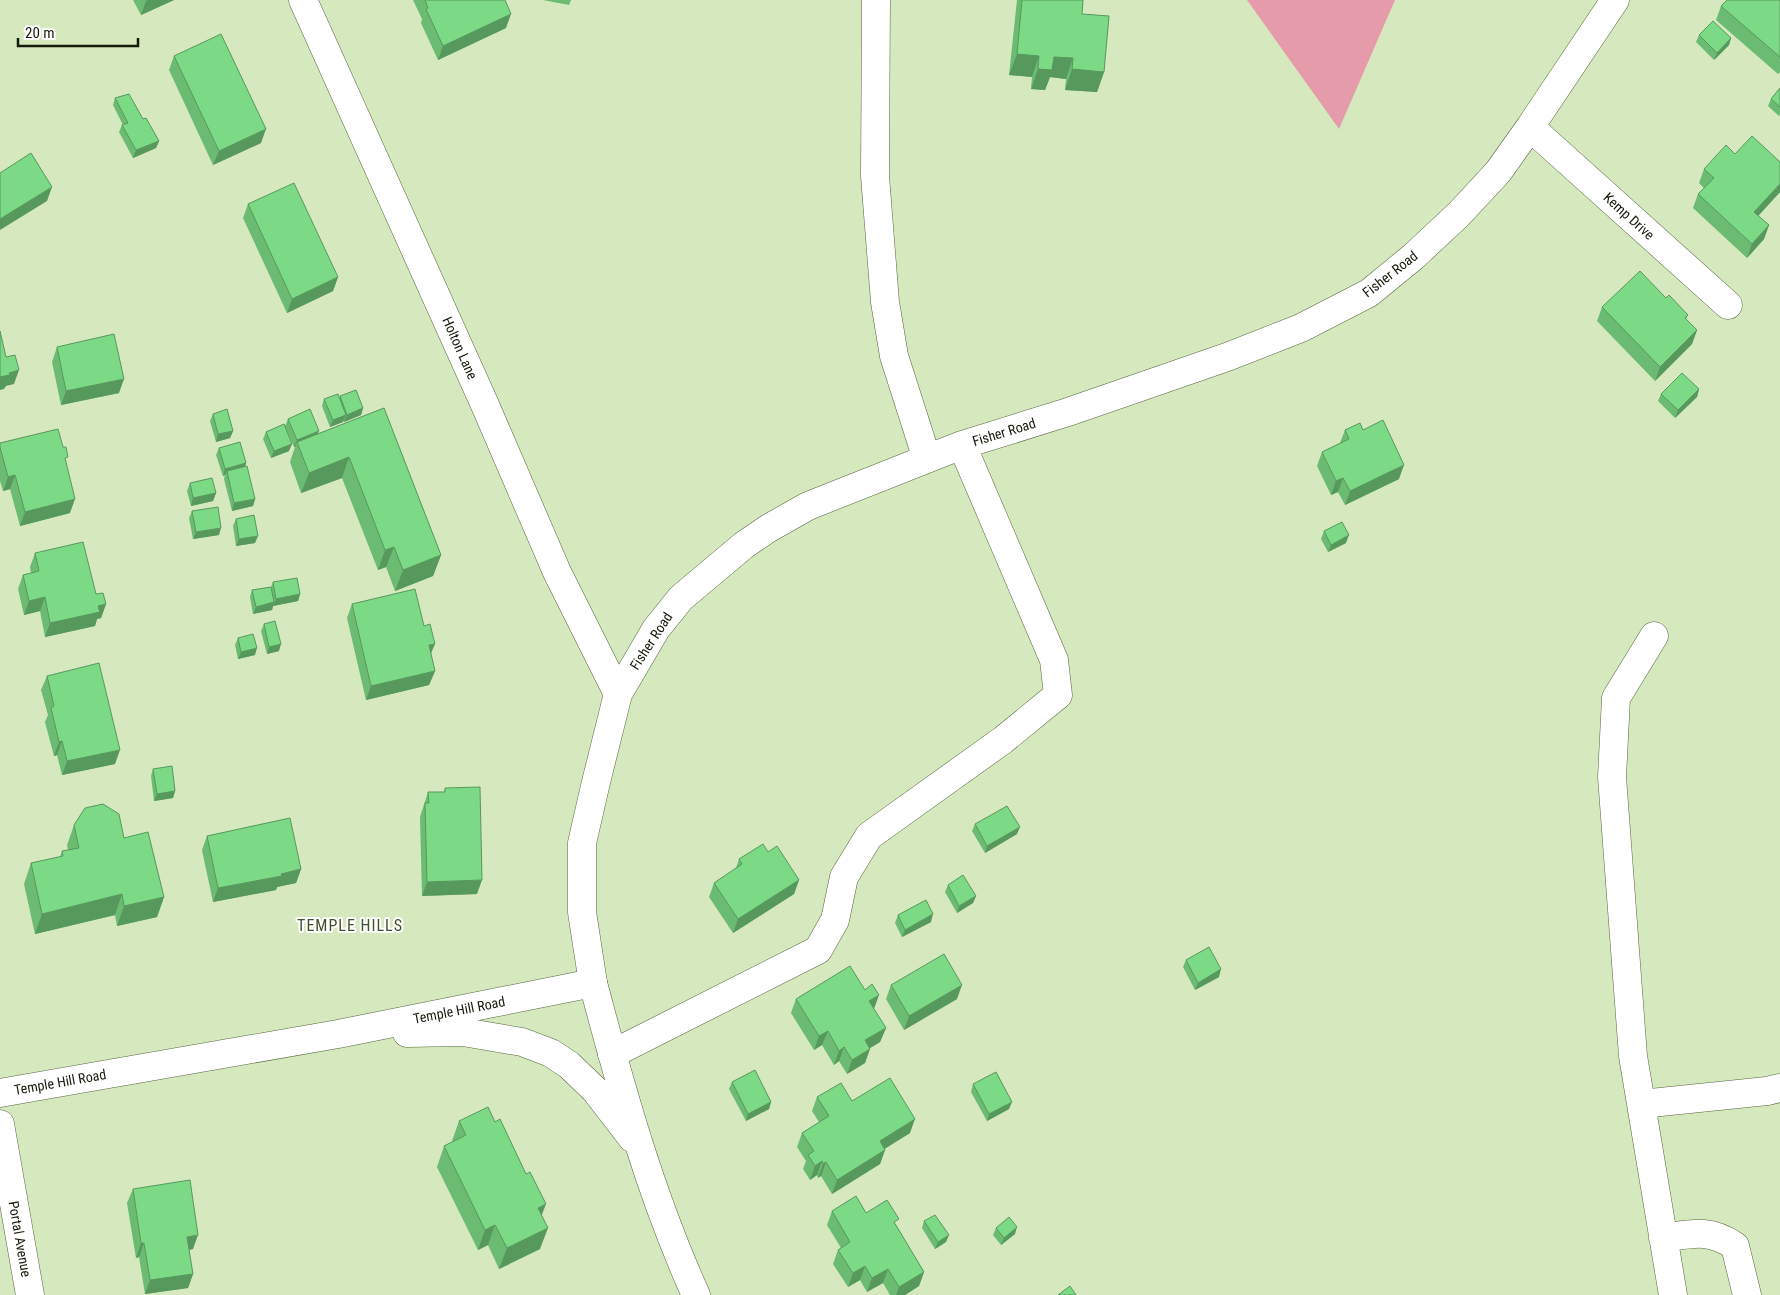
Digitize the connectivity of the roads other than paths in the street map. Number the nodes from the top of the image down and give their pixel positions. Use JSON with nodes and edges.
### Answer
{"nodes":[{"id":1,"x":303,"y":0,"type":"edge"},
{"id":2,"x":876,"y":0,"type":"edge"},
{"id":3,"x":1615,"y":0,"type":"edge"},
{"id":4,"x":1530,"y":127,"type":"junction"},
{"id":5,"x":1728,"y":305,"type":"dead end"},
{"id":6,"x":962,"y":445,"type":"junction"},
{"id":7,"x":927,"y":459,"type":"junction"},
{"id":8,"x":1654,"y":636,"type":"dead end"},
{"id":9,"x":618,"y":694,"type":"junction"},
{"id":10,"x":593,"y":983,"type":"junction"},
{"id":11,"x":338,"y":1034,"type":"junction"},
{"id":12,"x":612,"y":1054,"type":"junction"},
{"id":13,"x":1780,"y":1088,"type":"edge"},
{"id":14,"x":0,"y":1093,"type":"edge"},
{"id":15,"x":1641,"y":1104,"type":"junction"},
{"id":16,"x":0,"y":1124,"type":"edge"},
{"id":17,"x":642,"y":1150,"type":"junction"},
{"id":18,"x":1663,"y":1238,"type":"junction"},
{"id":19,"x":30,"y":1295,"type":"edge"},
{"id":20,"x":696,"y":1295,"type":"edge"},
{"id":21,"x":1673,"y":1295,"type":"edge"},
{"id":22,"x":1748,"y":1295,"type":"edge"}],
"edges":[{"from":1,"to":9,"type":"street","name":"Holton Lane"},
{"from":2,"to":7,"type":"street"},
{"from":3,"to":4,"type":"street","name":"Fisher Road"},
{"from":4,"to":5,"type":"street","name":"Kemp Drive"},
{"from":4,"to":6,"type":"street","name":"Fisher Road"},
{"from":6,"to":7,"type":"street","name":"Fisher Road"},
{"from":6,"to":12,"type":"street"},
{"from":7,"to":9,"type":"street","name":"Fisher Road"},
{"from":8,"to":15,"type":"street"},
{"from":9,"to":10,"type":"street","name":"Fisher Road"},
{"from":10,"to":11,"type":"street","name":"Temple Hill Road"},
{"from":10,"to":12,"type":"street"},
{"from":11,"to":14,"type":"street","name":"Temple Hill Road"},
{"from":11,"to":17,"type":"street"},
{"from":12,"to":17,"type":"street"},
{"from":13,"to":15,"type":"street"},
{"from":15,"to":18,"type":"street"},
{"from":16,"to":19,"type":"street","name":"Portal Avenue"},
{"from":17,"to":20,"type":"street"},
{"from":18,"to":21,"type":"street"},
{"from":18,"to":22,"type":"street"}]}
